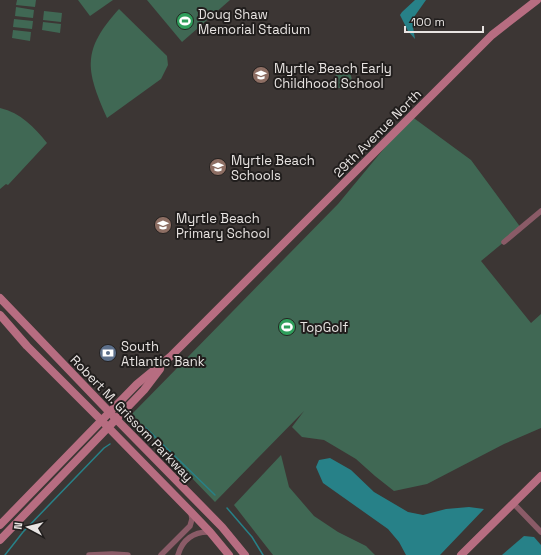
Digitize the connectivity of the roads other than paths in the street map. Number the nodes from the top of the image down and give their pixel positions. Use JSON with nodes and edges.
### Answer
{"nodes":[{"id":1,"x":537,"y":0,"type":"edge"},
{"id":2,"x":541,"y":211,"type":"edge"},
{"id":3,"x":504,"y":242,"type":"dead end"},
{"id":4,"x":0,"y":298,"type":"edge"},
{"id":5,"x":0,"y":315,"type":"edge"},
{"id":6,"x":171,"y":356,"type":"junction"},
{"id":7,"x":109,"y":412,"type":"junction"},
{"id":8,"x":116,"y":419,"type":"junction"},
{"id":9,"x":101,"y":420,"type":"junction"},
{"id":10,"x":108,"y":427,"type":"junction"},
{"id":11,"x":541,"y":476,"type":"edge"},
{"id":12,"x":513,"y":503,"type":"junction"},
{"id":13,"x":191,"y":512,"type":"junction"},
{"id":14,"x":0,"y":525,"type":"edge"},
{"id":15,"x":210,"y":532,"type":"junction"},
{"id":16,"x":541,"y":532,"type":"edge"},
{"id":17,"x":0,"y":540,"type":"edge"},
{"id":18,"x":179,"y":552,"type":"edge"},
{"id":19,"x":90,"y":555,"type":"edge"},
{"id":20,"x":128,"y":555,"type":"edge"},
{"id":21,"x":161,"y":555,"type":"edge"},
{"id":22,"x":174,"y":555,"type":"edge"},
{"id":23,"x":229,"y":555,"type":"edge"},
{"id":24,"x":245,"y":555,"type":"edge"},
{"id":25,"x":461,"y":555,"type":"edge"}],
"edges":[{"from":1,"to":6,"type":"main road","name":"29th Avenue North"},
{"from":2,"to":3,"type":"street"},
{"from":4,"to":7,"type":"main road","name":"Robert M. Grissom Parkway"},
{"from":5,"to":9,"type":"main road","name":"Robert M. Grissom Parkway"},
{"from":6,"to":7,"type":"main road","name":"29th Avenue North"},
{"from":6,"to":8,"type":"main road","name":"29th Avenue North"},
{"from":7,"to":8,"type":"main road","name":"Robert M. Grissom Parkway"},
{"from":7,"to":9,"type":"main road","name":"29th Avenue North"},
{"from":8,"to":10,"type":"main road","name":"29th Avenue North"},
{"from":8,"to":24,"type":"main road","name":"Robert M. Grissom Parkway"},
{"from":9,"to":10,"type":"main road","name":"Robert M. Grissom Parkway"},
{"from":9,"to":14,"type":"main road","name":"29th Avenue North"},
{"from":10,"to":13,"type":"main road","name":"Robert M. Grissom Parkway"},
{"from":10,"to":17,"type":"main road","name":"29th Avenue North"},
{"from":11,"to":12,"type":"main road"},
{"from":12,"to":16,"type":"street"},
{"from":12,"to":25,"type":"main road"},
{"from":13,"to":15,"type":"main road","name":"Robert M. Grissom Parkway"},
{"from":13,"to":21,"type":"street"},
{"from":15,"to":18,"type":"street"},
{"from":15,"to":23,"type":"main road","name":"Robert M. Grissom Parkway"},
{"from":18,"to":22,"type":"street"},
{"from":19,"to":20,"type":"street"}]}
